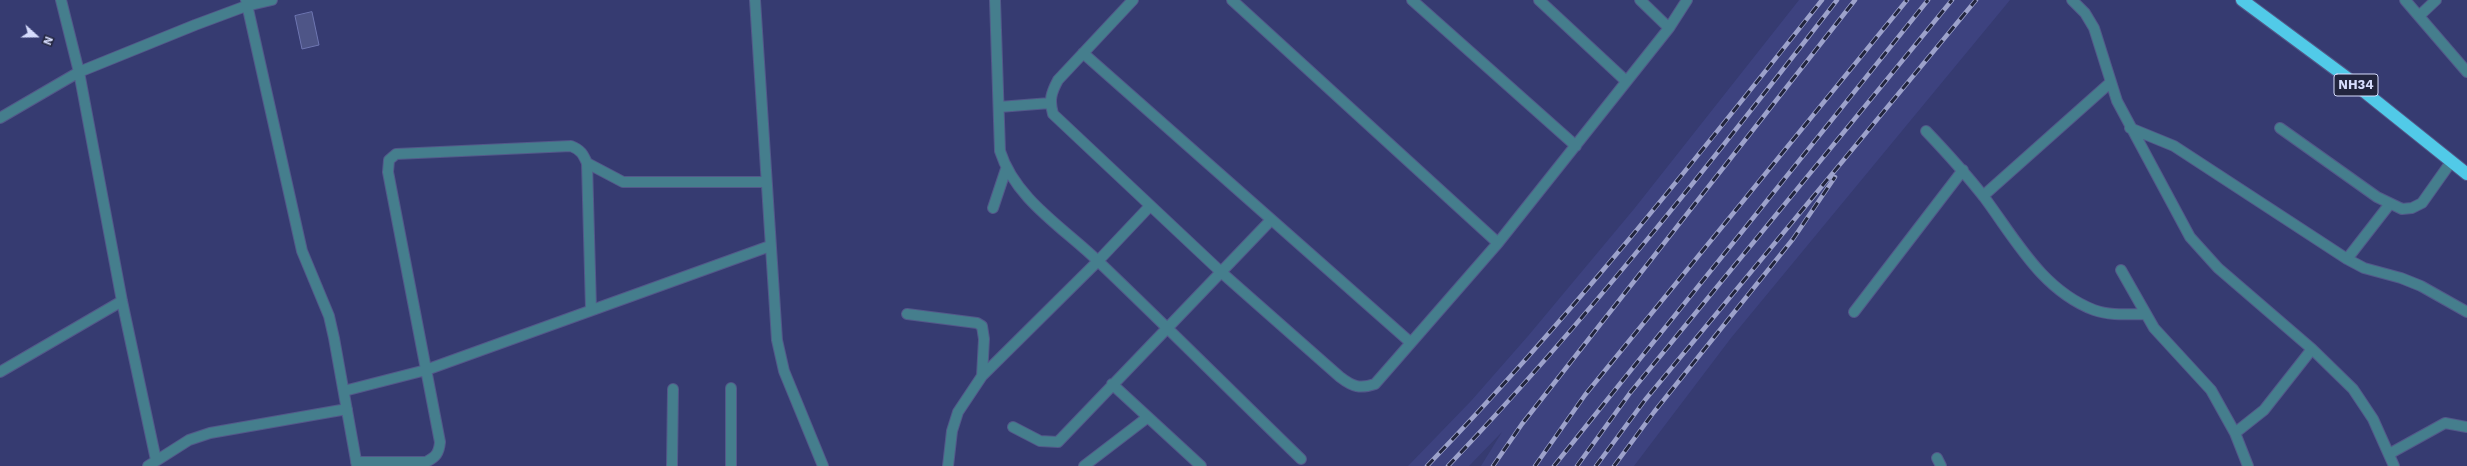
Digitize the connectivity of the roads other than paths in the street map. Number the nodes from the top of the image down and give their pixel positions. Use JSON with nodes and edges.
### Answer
{"nodes":[{"id":1,"x":61,"y":0,"type":"edge"},
{"id":2,"x":272,"y":0,"type":"edge"},
{"id":3,"x":755,"y":0,"type":"edge"},
{"id":4,"x":995,"y":0,"type":"edge"},
{"id":5,"x":1133,"y":0,"type":"edge"},
{"id":6,"x":1232,"y":0,"type":"edge"},
{"id":7,"x":1412,"y":0,"type":"edge"},
{"id":8,"x":1539,"y":0,"type":"edge"},
{"id":9,"x":1640,"y":0,"type":"edge"},
{"id":10,"x":1687,"y":0,"type":"edge"},
{"id":11,"x":2072,"y":0,"type":"edge"},
{"id":12,"x":2242,"y":0,"type":"edge"},
{"id":13,"x":2405,"y":0,"type":"edge"},
{"id":14,"x":2436,"y":0,"type":"edge"},
{"id":15,"x":246,"y":3,"type":"edge"},
{"id":16,"x":2419,"y":16,"type":"junction"},
{"id":17,"x":1669,"y":28,"type":"junction"},
{"id":18,"x":1083,"y":53,"type":"junction"},
{"id":19,"x":79,"y":72,"type":"junction"},
{"id":20,"x":2467,"y":72,"type":"edge"},
{"id":21,"x":1626,"y":81,"type":"junction"},
{"id":22,"x":2111,"y":82,"type":"junction"},
{"id":23,"x":1050,"y":103,"type":"junction"},
{"id":24,"x":999,"y":107,"type":"junction"},
{"id":25,"x":0,"y":118,"type":"edge"},
{"id":26,"x":2130,"y":128,"type":"junction"},
{"id":27,"x":2280,"y":128,"type":"dead end"},
{"id":28,"x":1926,"y":131,"type":"dead end"},
{"id":29,"x":1576,"y":146,"type":"junction"},
{"id":30,"x":2451,"y":162,"type":"junction"},
{"id":31,"x":587,"y":163,"type":"junction"},
{"id":32,"x":1006,"y":169,"type":"junction"},
{"id":33,"x":1963,"y":170,"type":"junction"},
{"id":34,"x":2467,"y":174,"type":"edge"},
{"id":35,"x":766,"y":182,"type":"junction"},
{"id":36,"x":1983,"y":196,"type":"junction"},
{"id":37,"x":2389,"y":204,"type":"junction"},
{"id":38,"x":1150,"y":206,"type":"junction"},
{"id":39,"x":993,"y":208,"type":"dead end"},
{"id":40,"x":1271,"y":220,"type":"junction"},
{"id":41,"x":1498,"y":243,"type":"junction"},
{"id":42,"x":770,"y":246,"type":"junction"},
{"id":43,"x":2347,"y":259,"type":"junction"},
{"id":44,"x":1098,"y":261,"type":"junction"},
{"id":45,"x":2121,"y":270,"type":"dead end"},
{"id":46,"x":1221,"y":272,"type":"junction"},
{"id":47,"x":122,"y":301,"type":"junction"},
{"id":48,"x":591,"y":309,"type":"junction"},
{"id":49,"x":1854,"y":312,"type":"dead end"},
{"id":50,"x":2467,"y":312,"type":"edge"},
{"id":51,"x":907,"y":314,"type":"dead end"},
{"id":52,"x":2145,"y":314,"type":"junction"},
{"id":53,"x":1166,"y":328,"type":"junction"},
{"id":54,"x":1410,"y":342,"type":"junction"},
{"id":55,"x":2312,"y":349,"type":"junction"},
{"id":56,"x":426,"y":370,"type":"junction"},
{"id":57,"x":0,"y":372,"type":"edge"},
{"id":58,"x":982,"y":376,"type":"junction"},
{"id":59,"x":1112,"y":384,"type":"junction"},
{"id":60,"x":731,"y":388,"type":"dead end"},
{"id":61,"x":673,"y":389,"type":"dead end"},
{"id":62,"x":344,"y":391,"type":"junction"},
{"id":63,"x":347,"y":409,"type":"junction"},
{"id":64,"x":1148,"y":417,"type":"junction"},
{"id":65,"x":1013,"y":427,"type":"dead end"},
{"id":66,"x":2467,"y":428,"type":"edge"},
{"id":67,"x":2235,"y":433,"type":"junction"},
{"id":68,"x":2389,"y":454,"type":"junction"},
{"id":69,"x":1301,"y":459,"type":"dead end"},
{"id":70,"x":152,"y":463,"type":"edge"},
{"id":71,"x":357,"y":464,"type":"edge"},
{"id":72,"x":672,"y":466,"type":"edge"},
{"id":73,"x":731,"y":466,"type":"edge"},
{"id":74,"x":823,"y":466,"type":"edge"},
{"id":75,"x":948,"y":466,"type":"edge"},
{"id":76,"x":1084,"y":466,"type":"edge"},
{"id":77,"x":1201,"y":466,"type":"edge"},
{"id":78,"x":2248,"y":466,"type":"edge"},
{"id":79,"x":2394,"y":466,"type":"edge"}],
"edges":[{"from":1,"to":19,"type":"street"},
{"from":2,"to":15,"type":"street"},
{"from":3,"to":35,"type":"street"},
{"from":4,"to":24,"type":"street"},
{"from":5,"to":18,"type":"street"},
{"from":6,"to":41,"type":"street"},
{"from":7,"to":29,"type":"street"},
{"from":8,"to":21,"type":"street"},
{"from":9,"to":17,"type":"street"},
{"from":10,"to":17,"type":"street"},
{"from":11,"to":22,"type":"street"},
{"from":12,"to":30,"type":"highway","number":"NH34"},
{"from":13,"to":16,"type":"street"},
{"from":14,"to":16,"type":"street"},
{"from":15,"to":19,"type":"street"},
{"from":15,"to":62,"type":"street"},
{"from":16,"to":20,"type":"street"},
{"from":17,"to":21,"type":"street"},
{"from":18,"to":23,"type":"street"},
{"from":18,"to":40,"type":"street"},
{"from":19,"to":25,"type":"street"},
{"from":19,"to":47,"type":"street"},
{"from":21,"to":29,"type":"street"},
{"from":22,"to":26,"type":"street"},
{"from":22,"to":36,"type":"street"},
{"from":23,"to":24,"type":"street"},
{"from":23,"to":38,"type":"street"},
{"from":24,"to":32,"type":"street"},
{"from":26,"to":43,"type":"street"},
{"from":26,"to":55,"type":"street"},
{"from":27,"to":37,"type":"street"},
{"from":28,"to":33,"type":"street"},
{"from":29,"to":41,"type":"street"},
{"from":30,"to":34,"type":"highway","number":"NH34"},
{"from":30,"to":37,"type":"street"},
{"from":31,"to":35,"type":"street"},
{"from":31,"to":48,"type":"street"},
{"from":31,"to":56,"type":"street"},
{"from":32,"to":39,"type":"street"},
{"from":32,"to":44,"type":"street"},
{"from":33,"to":36,"type":"street"},
{"from":33,"to":49,"type":"street"},
{"from":35,"to":42,"type":"street"},
{"from":36,"to":52,"type":"street"},
{"from":37,"to":43,"type":"street"},
{"from":38,"to":44,"type":"street"},
{"from":38,"to":46,"type":"street"},
{"from":40,"to":46,"type":"street"},
{"from":40,"to":54,"type":"street"},
{"from":41,"to":54,"type":"street"},
{"from":42,"to":48,"type":"street"},
{"from":42,"to":74,"type":"street"},
{"from":43,"to":50,"type":"street"},
{"from":44,"to":53,"type":"street"},
{"from":44,"to":58,"type":"street"},
{"from":45,"to":52,"type":"street"},
{"from":46,"to":53,"type":"street"},
{"from":46,"to":54,"type":"street"},
{"from":47,"to":57,"type":"street"},
{"from":47,"to":70,"type":"street"},
{"from":48,"to":56,"type":"street"},
{"from":51,"to":58,"type":"street"},
{"from":52,"to":67,"type":"street"},
{"from":53,"to":59,"type":"street"},
{"from":53,"to":69,"type":"street"},
{"from":55,"to":67,"type":"street"},
{"from":55,"to":68,"type":"street"},
{"from":56,"to":62,"type":"street"},
{"from":56,"to":71,"type":"street"},
{"from":58,"to":75,"type":"street"},
{"from":59,"to":64,"type":"street"},
{"from":59,"to":65,"type":"street"},
{"from":60,"to":73,"type":"street"},
{"from":61,"to":72,"type":"street"},
{"from":62,"to":63,"type":"street"},
{"from":63,"to":70,"type":"street"},
{"from":63,"to":71,"type":"street"},
{"from":64,"to":76,"type":"street"},
{"from":64,"to":77,"type":"street"},
{"from":66,"to":68,"type":"street"},
{"from":67,"to":78,"type":"street"},
{"from":68,"to":79,"type":"street"}]}
